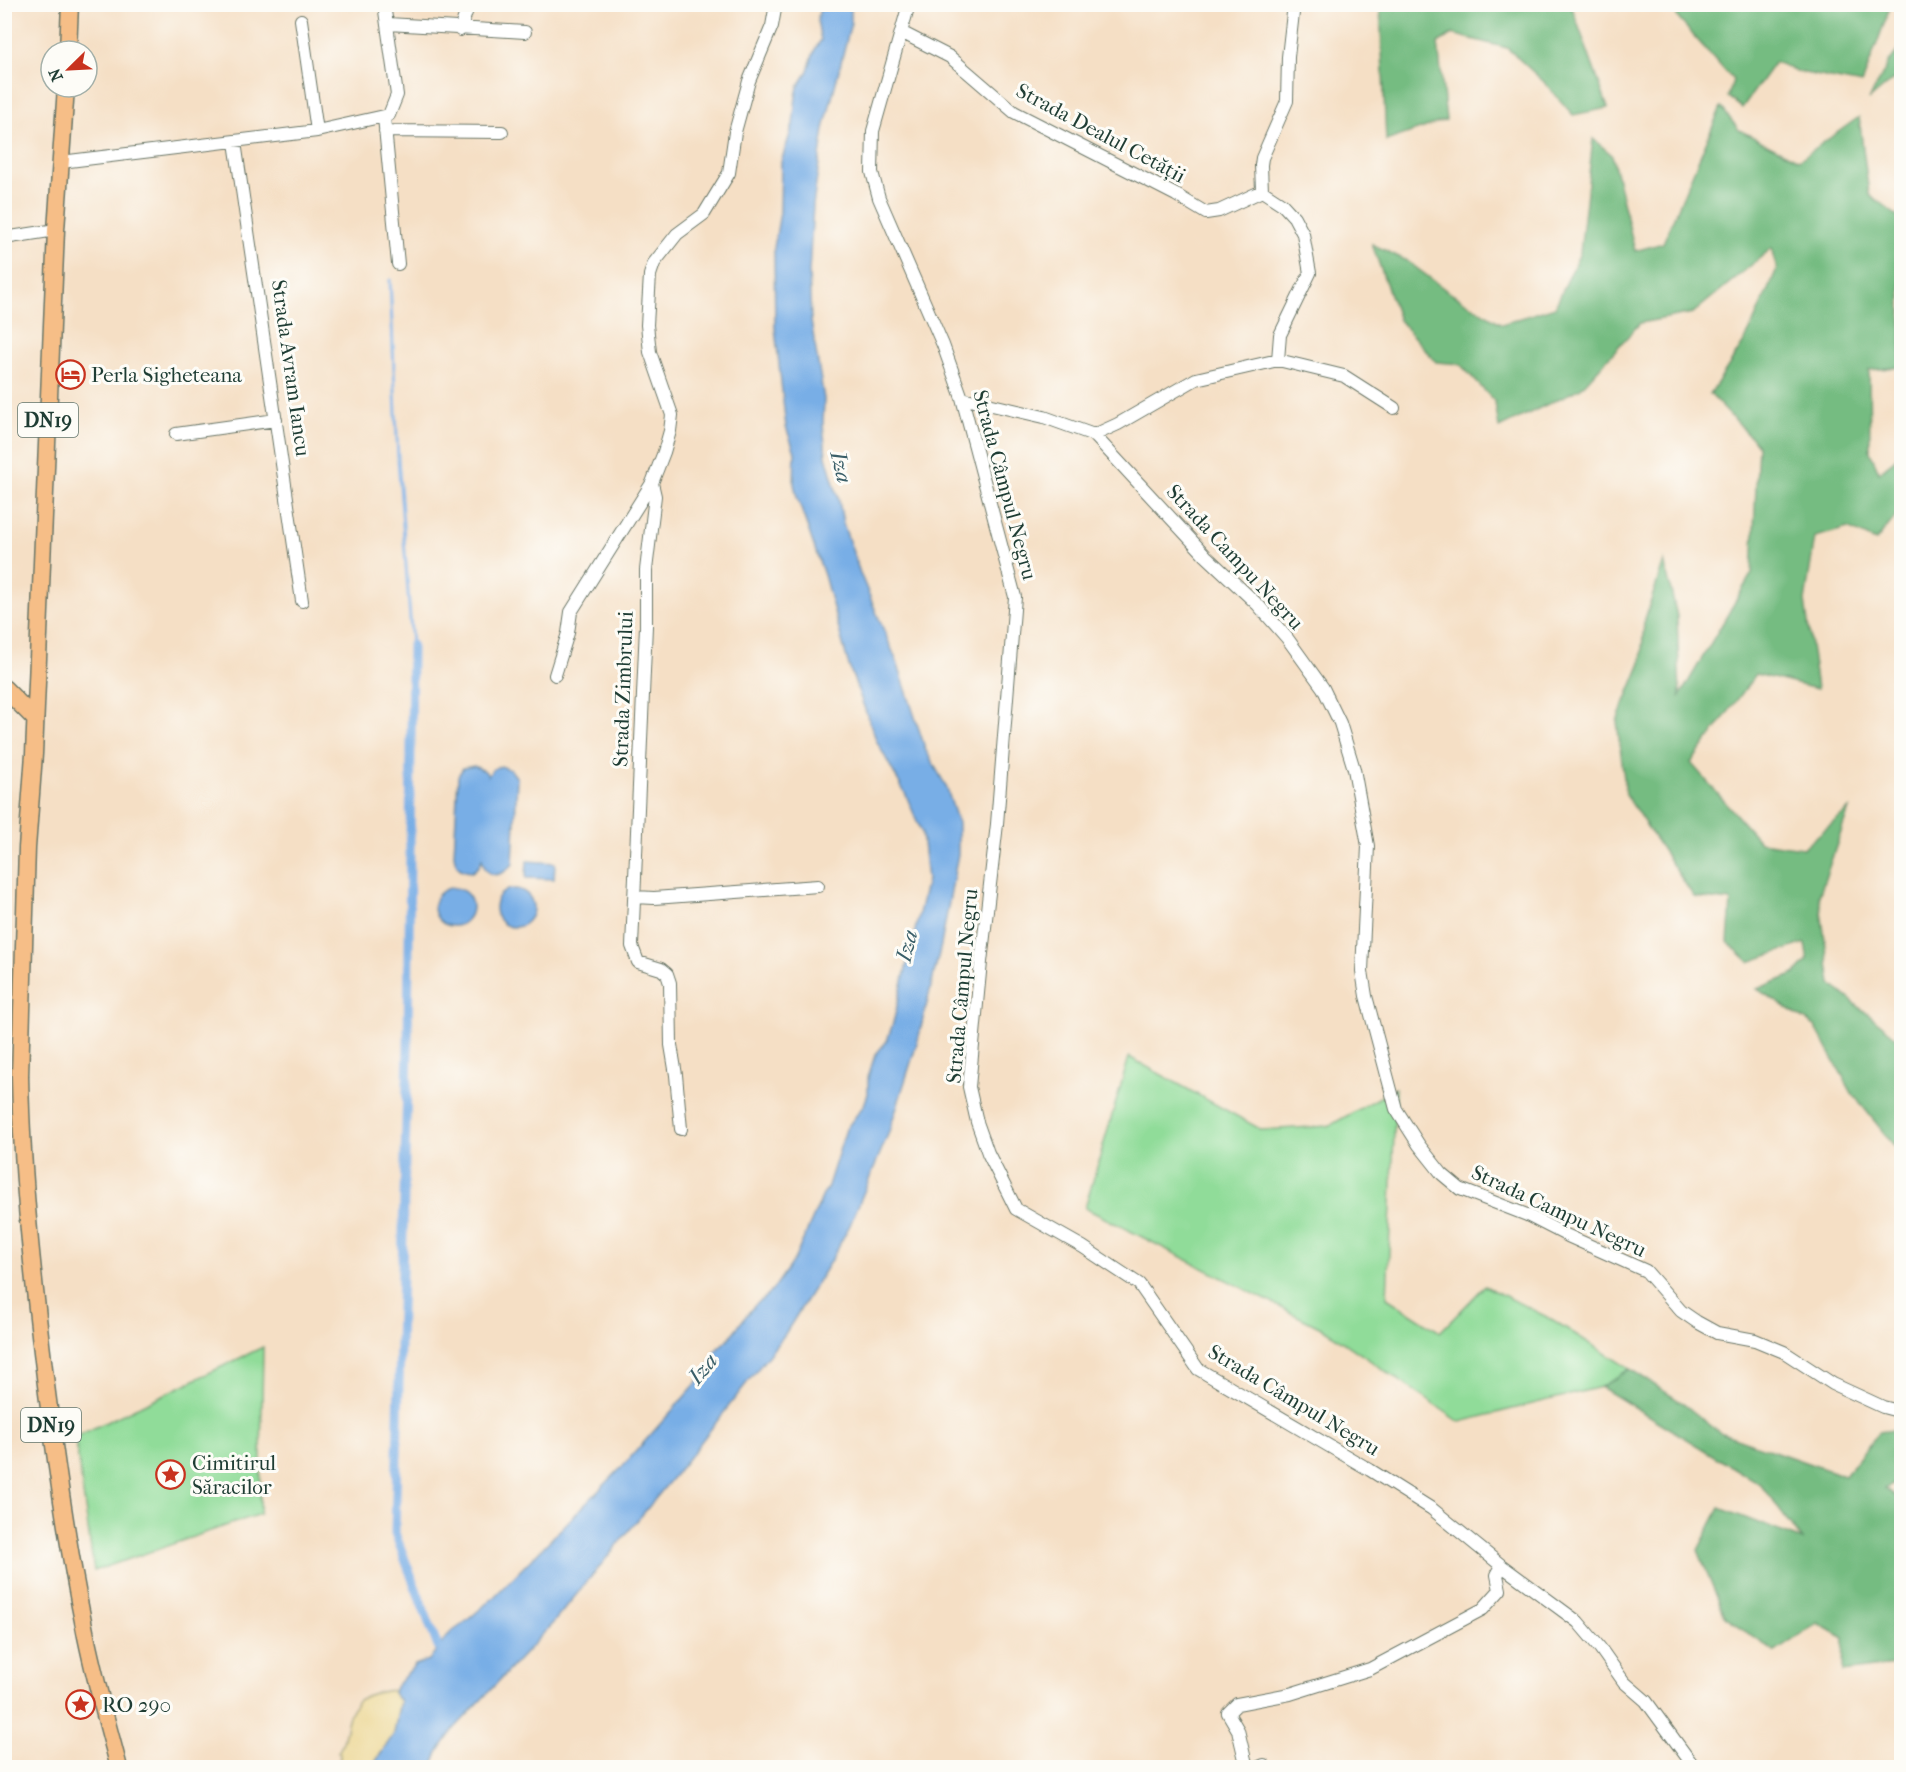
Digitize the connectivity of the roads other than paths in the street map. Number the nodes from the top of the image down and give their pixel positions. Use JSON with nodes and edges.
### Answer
{"nodes":[{"id":1,"x":70,"y":4,"type":"edge"},
{"id":2,"x":384,"y":4,"type":"edge"},
{"id":3,"x":469,"y":4,"type":"edge"},
{"id":4,"x":776,"y":4,"type":"edge"},
{"id":5,"x":909,"y":4,"type":"edge"},
{"id":6,"x":1294,"y":4,"type":"edge"},
{"id":7,"x":301,"y":20,"type":"dead end"},
{"id":8,"x":388,"y":24,"type":"junction"},
{"id":9,"x":460,"y":30,"type":"junction"},
{"id":10,"x":525,"y":32,"type":"dead end"},
{"id":11,"x":901,"y":32,"type":"junction"},
{"id":12,"x":69,"y":39,"type":"edge"},
{"id":13,"x":65,"y":99,"type":"edge"},
{"id":14,"x":384,"y":117,"type":"junction"},
{"id":15,"x":317,"y":131,"type":"junction"},
{"id":16,"x":385,"y":131,"type":"junction"},
{"id":17,"x":502,"y":132,"type":"dead end"},
{"id":18,"x":235,"y":142,"type":"junction"},
{"id":19,"x":61,"y":162,"type":"junction"},
{"id":20,"x":1263,"y":191,"type":"junction"},
{"id":21,"x":56,"y":230,"type":"junction"},
{"id":22,"x":4,"y":238,"type":"edge"},
{"id":23,"x":398,"y":264,"type":"dead end"},
{"id":24,"x":1278,"y":360,"type":"junction"},
{"id":25,"x":962,"y":398,"type":"junction"},
{"id":26,"x":1394,"y":408,"type":"dead end"},
{"id":27,"x":276,"y":420,"type":"junction"},
{"id":28,"x":176,"y":434,"type":"dead end"},
{"id":29,"x":1094,"y":435,"type":"junction"},
{"id":30,"x":652,"y":483,"type":"junction"},
{"id":31,"x":302,"y":601,"type":"dead end"},
{"id":32,"x":555,"y":675,"type":"dead end"},
{"id":33,"x":4,"y":688,"type":"edge"},
{"id":34,"x":34,"y":718,"type":"junction"},
{"id":35,"x":818,"y":886,"type":"dead end"},
{"id":36,"x":635,"y":897,"type":"junction"},
{"id":37,"x":681,"y":1129,"type":"dead end"},
{"id":38,"x":1902,"y":1412,"type":"edge"},
{"id":39,"x":1502,"y":1566,"type":"junction"},
{"id":40,"x":119,"y":1767,"type":"edge"},
{"id":41,"x":1247,"y":1767,"type":"edge"},
{"id":42,"x":1695,"y":1767,"type":"edge"}],
"edges":[{"from":1,"to":12,"type":"main road"},
{"from":2,"to":8,"type":"street"},
{"from":3,"to":9,"type":"street"},
{"from":4,"to":30,"type":"street","name":"Strada Zimbrului"},
{"from":5,"to":11,"type":"street","name":"Strada Câmpul Negru"},
{"from":6,"to":20,"type":"street"},
{"from":7,"to":15,"type":"street"},
{"from":8,"to":9,"type":"street"},
{"from":8,"to":14,"type":"street"},
{"from":9,"to":10,"type":"street"},
{"from":11,"to":20,"type":"street","name":"Strada Dealul Cetății"},
{"from":11,"to":25,"type":"street","name":"Strada Câmpul Negru"},
{"from":13,"to":19,"type":"main road","number":"DN19"},
{"from":14,"to":15,"type":"street"},
{"from":14,"to":16,"type":"street"},
{"from":15,"to":18,"type":"street"},
{"from":16,"to":17,"type":"street"},
{"from":16,"to":23,"type":"street"},
{"from":18,"to":19,"type":"street"},
{"from":18,"to":27,"type":"street","name":"Strada Avram Iancu"},
{"from":19,"to":21,"type":"main road","number":"DN19"},
{"from":20,"to":24,"type":"street"},
{"from":21,"to":22,"type":"street"},
{"from":21,"to":34,"type":"main road","number":"DN19"},
{"from":24,"to":26,"type":"street"},
{"from":24,"to":29,"type":"street"},
{"from":25,"to":29,"type":"street","name":"Strada Campu Negru"},
{"from":25,"to":39,"type":"street","name":"Strada Câmpul Negru"},
{"from":27,"to":28,"type":"street"},
{"from":27,"to":31,"type":"street","name":"Strada Avram Iancu"},
{"from":29,"to":38,"type":"street","name":"Strada Campu Negru"},
{"from":30,"to":32,"type":"street","name":"Strada Zimbrului"},
{"from":30,"to":36,"type":"street","name":"Strada Zimbrului"},
{"from":33,"to":34,"type":"main road"},
{"from":34,"to":40,"type":"main road","number":"DN19"},
{"from":35,"to":36,"type":"street"},
{"from":36,"to":37,"type":"street","name":"Strada Zimbrului"},
{"from":39,"to":41,"type":"street"},
{"from":39,"to":42,"type":"street","name":"Strada Câmpul Negru"}]}
